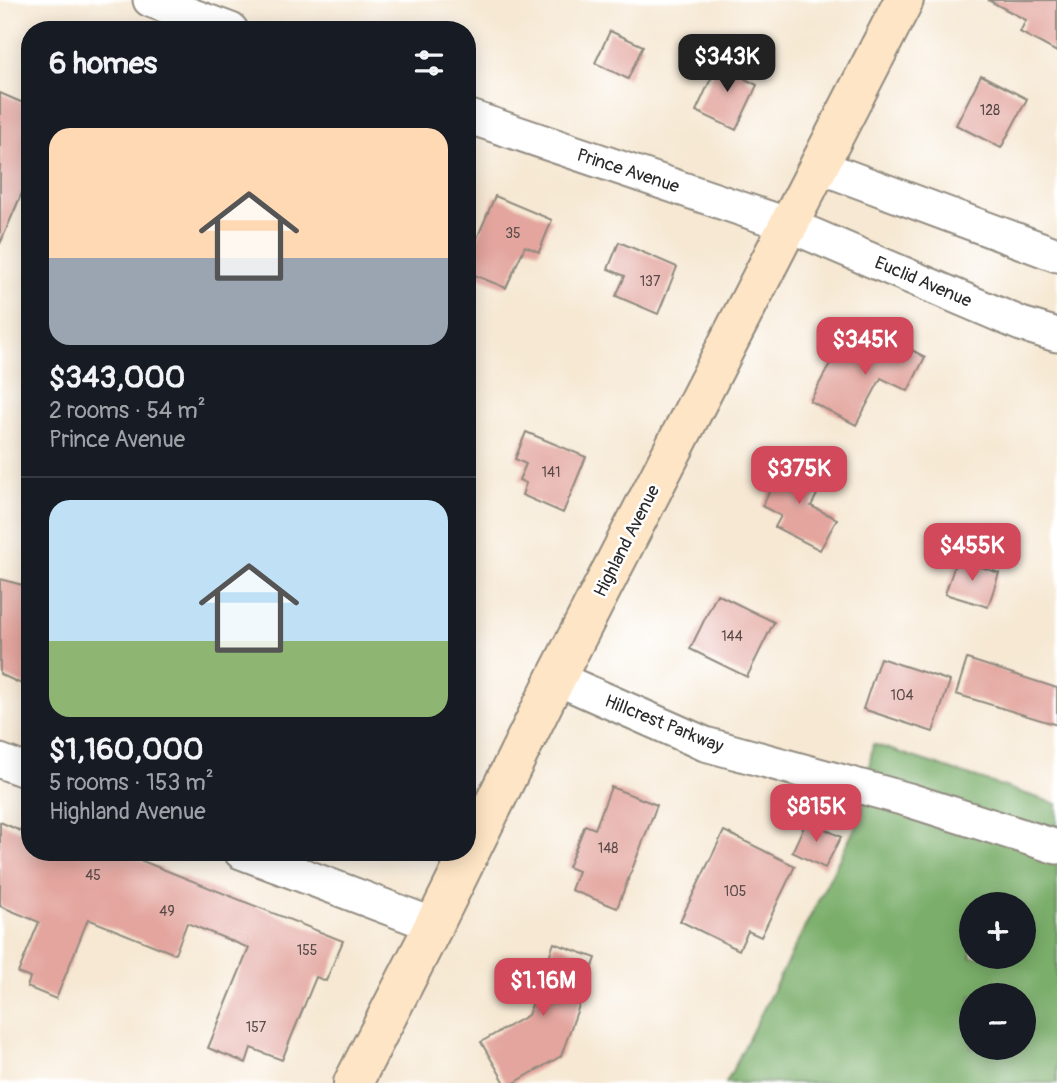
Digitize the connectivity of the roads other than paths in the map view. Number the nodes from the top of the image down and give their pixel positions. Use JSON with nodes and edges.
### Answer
{"nodes":[{"id":1,"x":150,"y":0,"type":"edge"},
{"id":2,"x":904,"y":0,"type":"edge"},
{"id":3,"x":207,"y":21,"type":"edge"},
{"id":4,"x":476,"y":119,"type":"edge"},
{"id":5,"x":818,"y":166,"type":"junction"},
{"id":6,"x":789,"y":225,"type":"junction"},
{"id":7,"x":1057,"y":255,"type":"edge"},
{"id":8,"x":1057,"y":335,"type":"edge"},
{"id":9,"x":556,"y":678,"type":"junction"},
{"id":10,"x":0,"y":761,"type":"edge"},
{"id":11,"x":21,"y":769,"type":"edge"},
{"id":12,"x":476,"y":840,"type":"edge"},
{"id":13,"x":1057,"y":847,"type":"edge"},
{"id":14,"x":265,"y":861,"type":"edge"},
{"id":15,"x":466,"y":861,"type":"edge"},
{"id":16,"x":434,"y":925,"type":"junction"},
{"id":17,"x":353,"y":1083,"type":"edge"}],
"edges":[{"from":1,"to":3,"type":"street"},
{"from":2,"to":5,"type":"main road","name":"Highland Avenue"},
{"from":4,"to":6,"type":"street","name":"Prince Avenue"},
{"from":5,"to":6,"type":"main road","name":"Highland Avenue"},
{"from":5,"to":7,"type":"street"},
{"from":6,"to":8,"type":"street","name":"Euclid Avenue"},
{"from":6,"to":9,"type":"main road","name":"Highland Avenue"},
{"from":9,"to":12,"type":"main road","name":"Highland Avenue"},
{"from":9,"to":13,"type":"street","name":"Hillcrest Parkway"},
{"from":10,"to":11,"type":"street"},
{"from":14,"to":16,"type":"street"},
{"from":15,"to":16,"type":"main road","name":"Highland Avenue"},
{"from":16,"to":17,"type":"main road","name":"Highland Avenue"}]}
